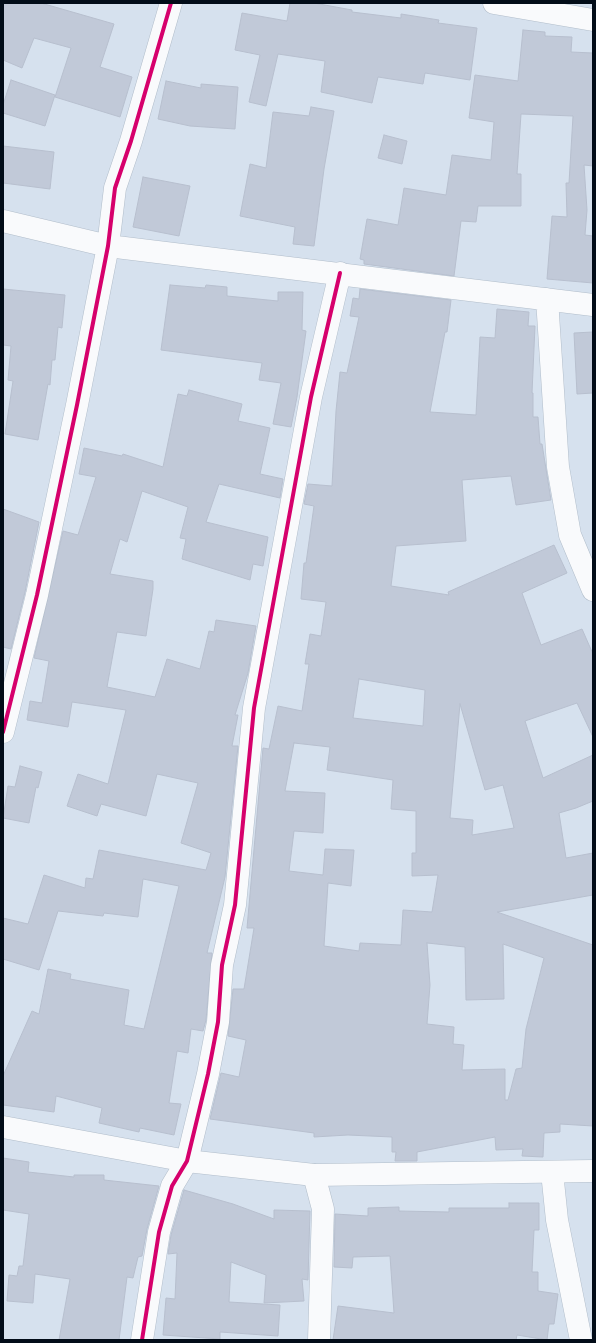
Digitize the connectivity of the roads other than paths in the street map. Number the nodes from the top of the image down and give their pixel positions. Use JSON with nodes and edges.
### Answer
{"nodes":[{"id":1,"x":171,"y":3,"type":"edge"},
{"id":2,"x":494,"y":3,"type":"edge"},
{"id":3,"x":593,"y":20,"type":"edge"},
{"id":4,"x":3,"y":221,"type":"edge"},
{"id":5,"x":108,"y":246,"type":"junction"},
{"id":6,"x":340,"y":273,"type":"junction"},
{"id":7,"x":547,"y":299,"type":"junction"},
{"id":8,"x":593,"y":305,"type":"edge"},
{"id":9,"x":593,"y":590,"type":"edge"},
{"id":10,"x":3,"y":732,"type":"edge"},
{"id":11,"x":3,"y":1127,"type":"edge"},
{"id":12,"x":187,"y":1161,"type":"junction"},
{"id":13,"x":593,"y":1171,"type":"edge"},
{"id":14,"x":552,"y":1172,"type":"junction"},
{"id":15,"x":314,"y":1175,"type":"junction"},
{"id":16,"x":142,"y":1340,"type":"edge"},
{"id":17,"x":319,"y":1340,"type":"edge"},
{"id":18,"x":581,"y":1340,"type":"edge"}],
"edges":[{"from":1,"to":5,"type":"street"},
{"from":2,"to":3,"type":"street"},
{"from":4,"to":5,"type":"street"},
{"from":5,"to":6,"type":"street"},
{"from":5,"to":10,"type":"street"},
{"from":6,"to":7,"type":"street"},
{"from":6,"to":12,"type":"street"},
{"from":7,"to":8,"type":"street"},
{"from":7,"to":9,"type":"street"},
{"from":11,"to":12,"type":"street"},
{"from":12,"to":15,"type":"street"},
{"from":12,"to":16,"type":"street"},
{"from":13,"to":14,"type":"street"},
{"from":14,"to":15,"type":"street"},
{"from":14,"to":18,"type":"street"},
{"from":15,"to":17,"type":"street"}]}
